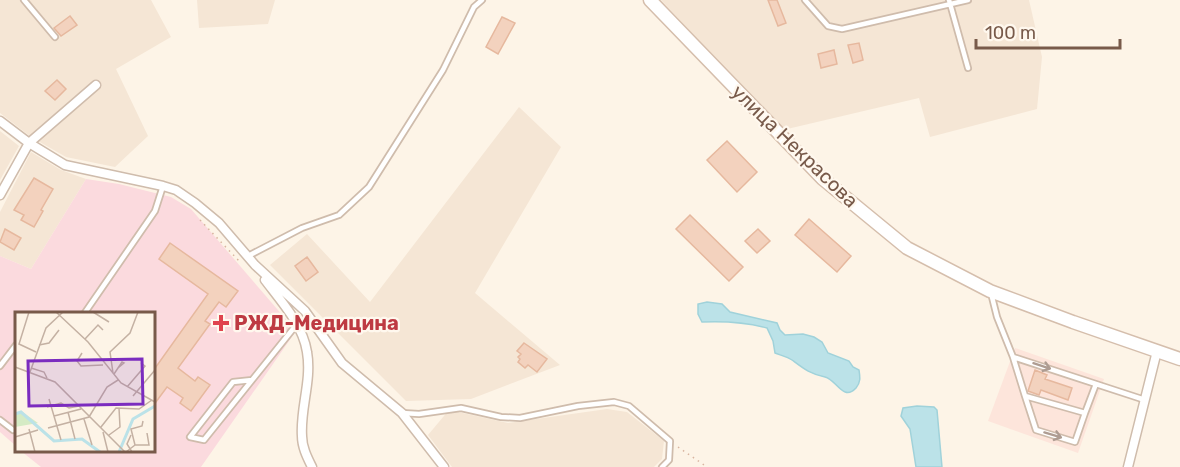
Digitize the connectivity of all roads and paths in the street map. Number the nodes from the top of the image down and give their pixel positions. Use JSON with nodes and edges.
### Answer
{"nodes":[{"id":1,"x":24,"y":0,"type":"edge"},
{"id":2,"x":482,"y":0,"type":"edge"},
{"id":3,"x":805,"y":0,"type":"edge"},
{"id":4,"x":968,"y":0,"type":"edge"},
{"id":5,"x":652,"y":1,"type":"edge"},
{"id":6,"x":949,"y":2,"type":"edge"},
{"id":7,"x":55,"y":37,"type":"dead end"},
{"id":8,"x":968,"y":68,"type":"dead end"},
{"id":9,"x":96,"y":85,"type":"dead end"},
{"id":10,"x":0,"y":121,"type":"edge"},
{"id":11,"x":29,"y":143,"type":"junction"},
{"id":12,"x":163,"y":186,"type":"junction"},
{"id":13,"x":0,"y":195,"type":"edge"},
{"id":14,"x":199,"y":219,"type":"dead end"},
{"id":15,"x":246,"y":256,"type":"junction"},
{"id":16,"x":255,"y":265,"type":"junction"},
{"id":17,"x":990,"y":291,"type":"junction"},
{"id":18,"x":85,"y":312,"type":"edge"},
{"id":19,"x":297,"y":324,"type":"junction"},
{"id":20,"x":15,"y":346,"type":"edge"},
{"id":21,"x":1157,"y":351,"type":"junction"},
{"id":22,"x":1013,"y":357,"type":"junction"},
{"id":23,"x":1180,"y":359,"type":"edge"},
{"id":24,"x":0,"y":366,"type":"edge"},
{"id":25,"x":252,"y":380,"type":"junction"},
{"id":26,"x":1096,"y":384,"type":"junction"},
{"id":27,"x":1026,"y":396,"type":"junction"},
{"id":28,"x":1145,"y":400,"type":"junction"},
{"id":29,"x":1085,"y":412,"type":"junction"},
{"id":30,"x":402,"y":413,"type":"junction"},
{"id":31,"x":0,"y":420,"type":"edge"},
{"id":32,"x":13,"y":430,"type":"dead end"},
{"id":33,"x":670,"y":441,"type":"junction"},
{"id":34,"x":312,"y":467,"type":"edge"},
{"id":35,"x":444,"y":467,"type":"edge"},
{"id":36,"x":662,"y":467,"type":"edge"},
{"id":37,"x":706,"y":467,"type":"edge"},
{"id":38,"x":1128,"y":467,"type":"edge"}],
"edges":[{"from":1,"to":7,"type":"lane"},
{"from":2,"to":15,"type":"lane"},
{"from":3,"to":6,"type":"lane"},
{"from":4,"to":6,"type":"lane"},
{"from":5,"to":17,"type":"main road","name":"улица Некрасова"},
{"from":6,"to":8,"type":"lane"},
{"from":9,"to":11,"type":"street"},
{"from":10,"to":11,"type":"street"},
{"from":11,"to":12,"type":"street"},
{"from":11,"to":13,"type":"street"},
{"from":12,"to":15,"type":"street"},
{"from":12,"to":18,"type":"lane"},
{"from":14,"to":15,"type":"path"},
{"from":15,"to":16,"type":"street"},
{"from":16,"to":19,"type":"street"},
{"from":16,"to":30,"type":"street"},
{"from":17,"to":21,"type":"main road","name":"улица Некрасова"},
{"from":17,"to":22,"type":"lane"},
{"from":19,"to":25,"type":"lane"},
{"from":19,"to":34,"type":"street"},
{"from":20,"to":24,"type":"lane"},
{"from":21,"to":23,"type":"main road","name":"улица Некрасова"},
{"from":21,"to":28,"type":"street"},
{"from":22,"to":26,"type":"lane","one_way":true},
{"from":22,"to":27,"type":"lane"},
{"from":25,"to":25,"type":"lane"},
{"from":26,"to":28,"type":"lane"},
{"from":26,"to":29,"type":"lane"},
{"from":27,"to":29,"type":"lane"},
{"from":27,"to":29,"type":"lane","one_way":true},
{"from":28,"to":38,"type":"street"},
{"from":30,"to":33,"type":"lane"},
{"from":30,"to":35,"type":"street"},
{"from":31,"to":32,"type":"lane"},
{"from":33,"to":36,"type":"lane"},
{"from":33,"to":37,"type":"path"}]}
